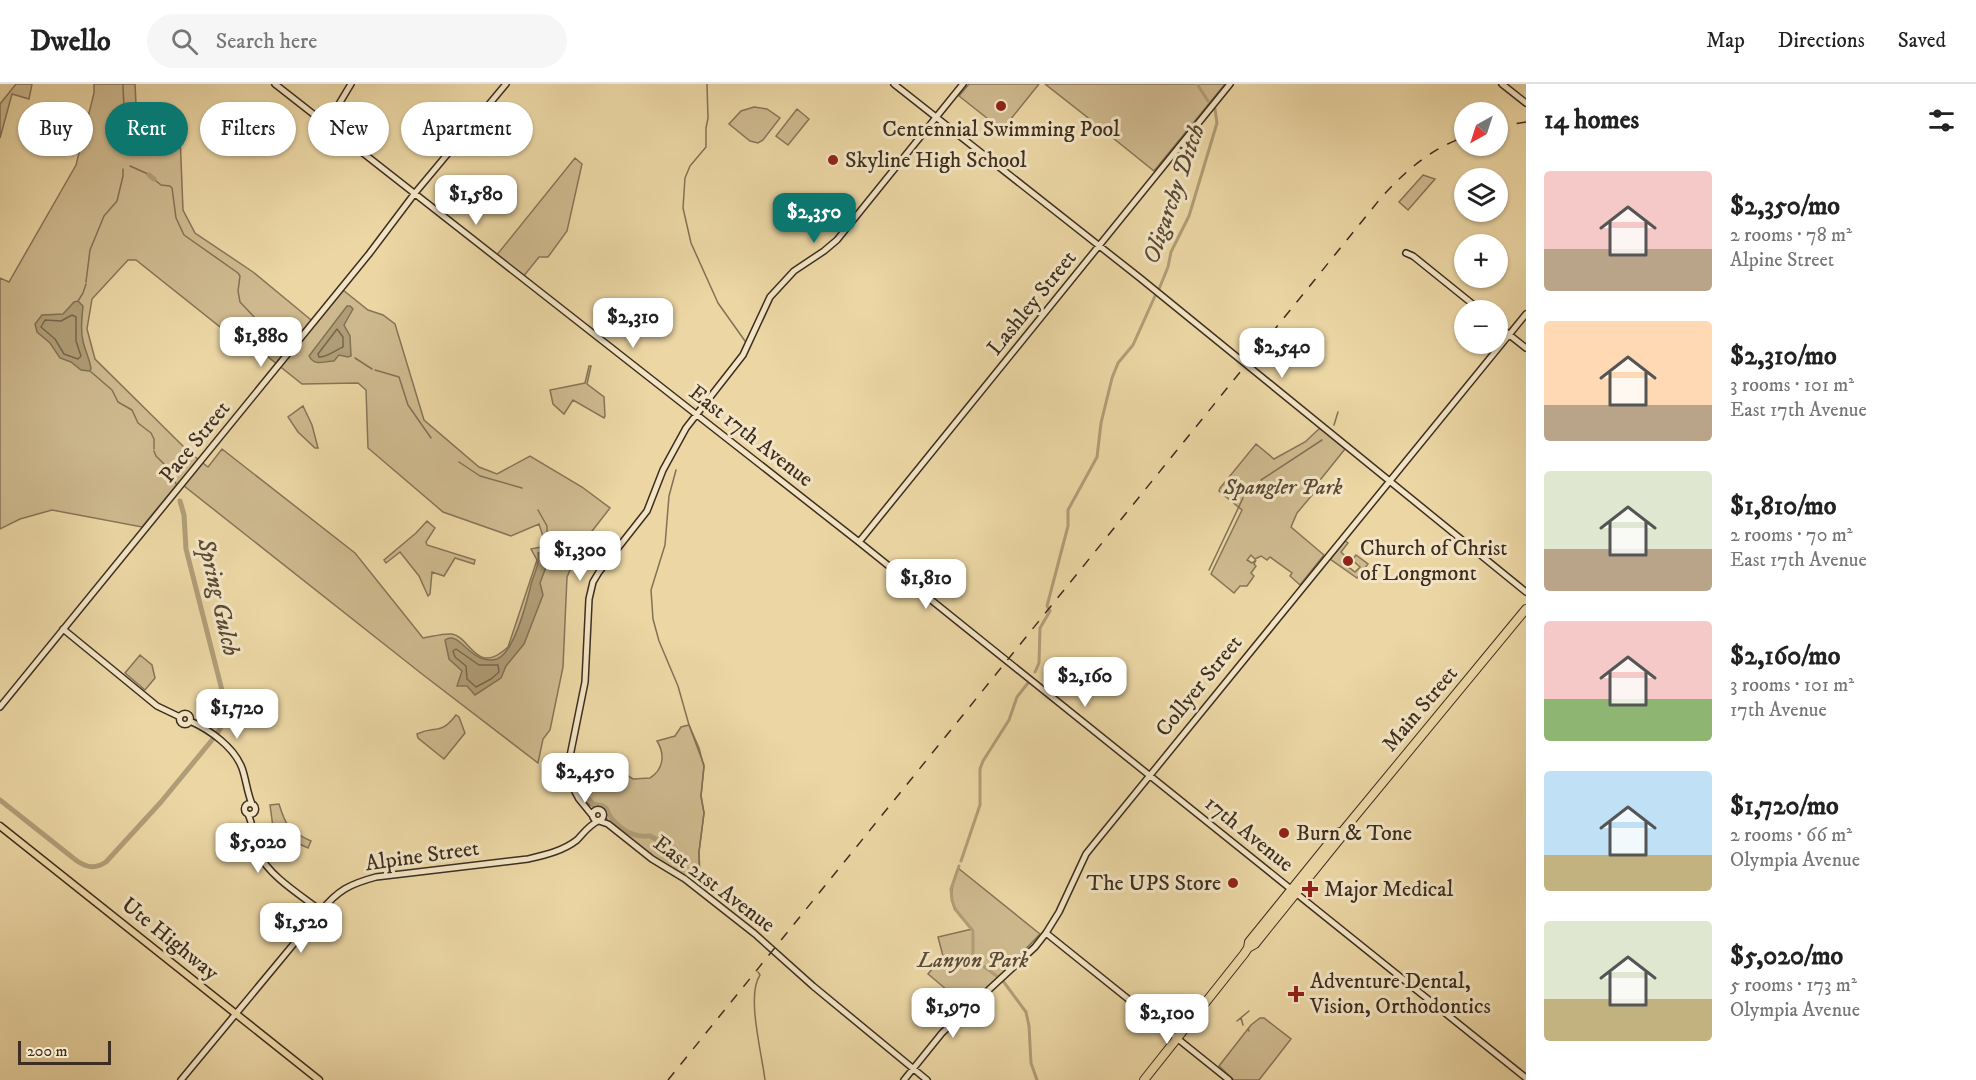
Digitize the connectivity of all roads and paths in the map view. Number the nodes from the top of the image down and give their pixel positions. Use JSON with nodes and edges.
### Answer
{"nodes":[{"id":1,"x":275,"y":84,"type":"edge"},
{"id":2,"x":351,"y":84,"type":"edge"},
{"id":3,"x":506,"y":84,"type":"edge"},
{"id":4,"x":894,"y":84,"type":"edge"},
{"id":5,"x":963,"y":84,"type":"edge"},
{"id":6,"x":1230,"y":84,"type":"edge"},
{"id":7,"x":1502,"y":84,"type":"edge"},
{"id":8,"x":340,"y":102,"type":"edge"},
{"id":9,"x":1526,"y":103,"type":"edge"},
{"id":10,"x":308,"y":109,"type":"edge"},
{"id":11,"x":936,"y":117,"type":"junction"},
{"id":12,"x":368,"y":156,"type":"edge"},
{"id":13,"x":415,"y":193,"type":"junction"},
{"id":14,"x":1099,"y":246,"type":"junction"},
{"id":15,"x":1406,"y":253,"type":"dead end"},
{"id":16,"x":1468,"y":300,"type":"edge"},
{"id":17,"x":1526,"y":314,"type":"edge"},
{"id":18,"x":1509,"y":335,"type":"junction"},
{"id":19,"x":1526,"y":348,"type":"edge"},
{"id":20,"x":696,"y":413,"type":"junction"},
{"id":21,"x":1389,"y":481,"type":"junction"},
{"id":22,"x":859,"y":542,"type":"junction"},
{"id":23,"x":1526,"y":592,"type":"edge"},
{"id":24,"x":1526,"y":609,"type":"edge"},
{"id":25,"x":63,"y":629,"type":"junction"},
{"id":26,"x":1008,"y":661,"type":"joint"},
{"id":27,"x":0,"y":707,"type":"edge"},
{"id":28,"x":1149,"y":774,"type":"junction"},
{"id":29,"x":249,"y":805,"type":"junction"},
{"id":30,"x":251,"y":813,"type":"junction"},
{"id":31,"x":593,"y":814,"type":"junction"},
{"id":32,"x":603,"y":814,"type":"junction"},
{"id":33,"x":598,"y":821,"type":"junction"},
{"id":34,"x":608,"y":824,"type":"junction"},
{"id":35,"x":590,"y":825,"type":"junction"},
{"id":36,"x":0,"y":826,"type":"edge"},
{"id":37,"x":1294,"y":890,"type":"junction"},
{"id":38,"x":321,"y":911,"type":"junction"},
{"id":39,"x":1046,"y":933,"type":"junction"},
{"id":40,"x":236,"y":1015,"type":"junction"},
{"id":41,"x":1177,"y":1038,"type":"junction"},
{"id":42,"x":913,"y":1068,"type":"junction"},
{"id":43,"x":1526,"y":1078,"type":"edge"},
{"id":44,"x":182,"y":1080,"type":"edge"},
{"id":45,"x":319,"y":1080,"type":"edge"},
{"id":46,"x":904,"y":1080,"type":"edge"},
{"id":47,"x":927,"y":1080,"type":"edge"},
{"id":48,"x":1144,"y":1080,"type":"edge"},
{"id":49,"x":1229,"y":1080,"type":"edge"}],
"edges":[{"from":1,"to":10,"type":"street","name":"East 17th Avenue"},
{"from":2,"to":8,"type":"street"},
{"from":3,"to":13,"type":"street","name":"Pace Street"},
{"from":4,"to":11,"type":"street"},
{"from":5,"to":11,"type":"street"},
{"from":6,"to":14,"type":"street","name":"Lashley Street"},
{"from":7,"to":9,"type":"street"},
{"from":11,"to":14,"type":"street"},
{"from":11,"to":20,"type":"street"},
{"from":12,"to":13,"type":"street","name":"East 17th Avenue"},
{"from":13,"to":20,"type":"street","name":"East 17th Avenue"},
{"from":13,"to":25,"type":"street","name":"Pace Street"},
{"from":14,"to":21,"type":"street"},
{"from":14,"to":22,"type":"street","name":"Lashley Street"},
{"from":15,"to":16,"type":"street"},
{"from":17,"to":18,"type":"street","name":"Collyer Street"},
{"from":18,"to":19,"type":"street"},
{"from":18,"to":21,"type":"street","name":"Collyer Street"},
{"from":20,"to":22,"type":"street","name":"East 17th Avenue"},
{"from":20,"to":31,"type":"street"},
{"from":21,"to":23,"type":"street"},
{"from":21,"to":28,"type":"street","name":"Collyer Street"},
{"from":22,"to":26,"type":"street","name":"East 17th Avenue"},
{"from":24,"to":37,"type":"highway","name":"Main Street"},
{"from":25,"to":27,"type":"street","name":"Pace Street"},
{"from":25,"to":29,"type":"street"},
{"from":26,"to":28,"type":"street","name":"17th Avenue"},
{"from":28,"to":37,"type":"street","name":"17th Avenue"},
{"from":28,"to":39,"type":"street","name":"Collyer Street"},
{"from":29,"to":30,"type":"street"},
{"from":29,"to":30,"type":"street"},
{"from":30,"to":38,"type":"street"},
{"from":31,"to":32,"type":"street"},
{"from":31,"to":33,"type":"street","name":"East 21st Avenue"},
{"from":31,"to":35,"type":"street"},
{"from":32,"to":33,"type":"street"},
{"from":32,"to":34,"type":"street","name":"East 21st Avenue"},
{"from":33,"to":34,"type":"street","name":"East 21st Avenue"},
{"from":33,"to":35,"type":"street","name":"Alpine Street"},
{"from":34,"to":42,"type":"street","name":"East 21st Avenue"},
{"from":35,"to":38,"type":"street","name":"Alpine Street"},
{"from":36,"to":40,"type":"main road","name":"Ute Highway"},
{"from":37,"to":41,"type":"highway","name":"Main Street"},
{"from":37,"to":43,"type":"street","name":"17th Avenue"},
{"from":38,"to":40,"type":"street","name":"Alpine Street"},
{"from":39,"to":41,"type":"street"},
{"from":39,"to":42,"type":"street","name":"Collyer Street"},
{"from":40,"to":44,"type":"street","name":"Alpine Street"},
{"from":40,"to":45,"type":"main road","name":"Ute Highway"},
{"from":41,"to":48,"type":"highway","name":"Main Street"},
{"from":41,"to":49,"type":"street"},
{"from":42,"to":46,"type":"street","name":"Collyer Street"},
{"from":42,"to":47,"type":"street","name":"East 21st Avenue"}]}
